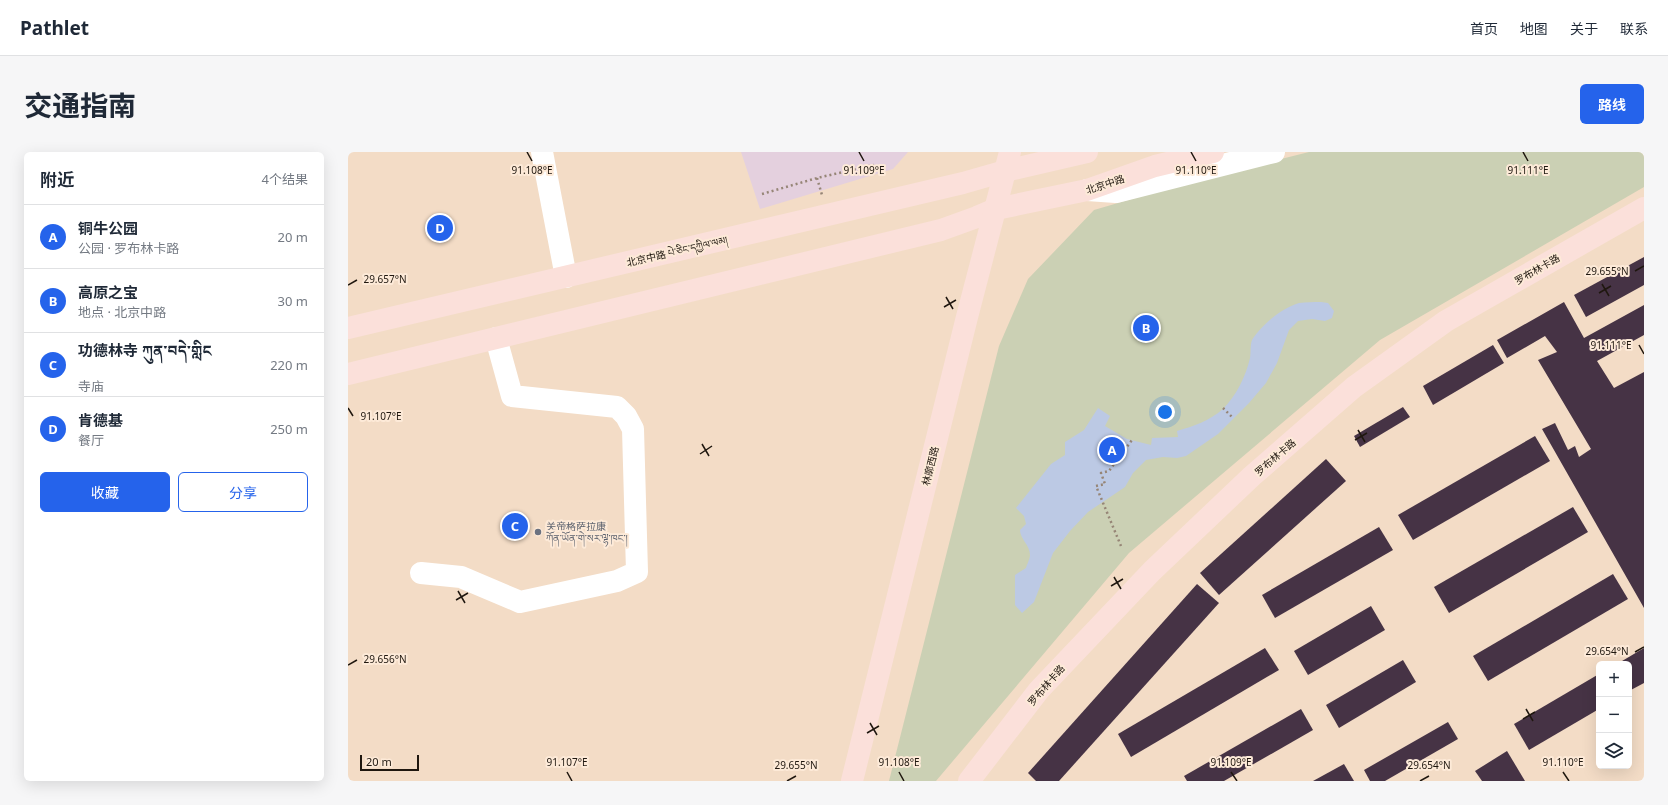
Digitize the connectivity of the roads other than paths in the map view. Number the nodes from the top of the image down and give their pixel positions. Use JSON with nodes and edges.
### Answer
{"nodes":[{"id":1,"x":542,"y":152,"type":"edge"},
{"id":2,"x":1087,"y":152,"type":"edge"},
{"id":3,"x":1213,"y":152,"type":"edge"},
{"id":4,"x":1274,"y":152,"type":"edge"},
{"id":5,"x":1008,"y":162,"type":"edge"},
{"id":6,"x":1087,"y":190,"type":"junction"},
{"id":7,"x":996,"y":208,"type":"junction"},
{"id":8,"x":1644,"y":208,"type":"edge"},
{"id":9,"x":566,"y":277,"type":"junction"},
{"id":10,"x":348,"y":328,"type":"edge"},
{"id":11,"x":496,"y":338,"type":"junction"},
{"id":12,"x":348,"y":374,"type":"edge"},
{"id":13,"x":421,"y":573,"type":"dead end"},
{"id":14,"x":852,"y":781,"type":"edge"},
{"id":15,"x":969,"y":781,"type":"edge"}],
"edges":[{"from":1,"to":9,"type":"street"},
{"from":2,"to":5,"type":"main road"},
{"from":3,"to":6,"type":"main road","name":"北京中路"},
{"from":4,"to":6,"type":"street"},
{"from":5,"to":7,"type":"main road","name":"林廓西路"},
{"from":5,"to":9,"type":"main road","name":"北京中路 པེ་ཅིང་དཀྱིལ་ལམ།"},
{"from":6,"to":7,"type":"main road","name":"北京中路"},
{"from":7,"to":11,"type":"main road"},
{"from":7,"to":14,"type":"main road","name":"林廓西路"},
{"from":8,"to":15,"type":"main road","name":"罗布林卡路"},
{"from":9,"to":10,"type":"main road","name":"北京中路 པེ་ཅིང་དཀྱིལ་ལམ།"},
{"from":11,"to":12,"type":"main road"},
{"from":11,"to":13,"type":"street"}]}
